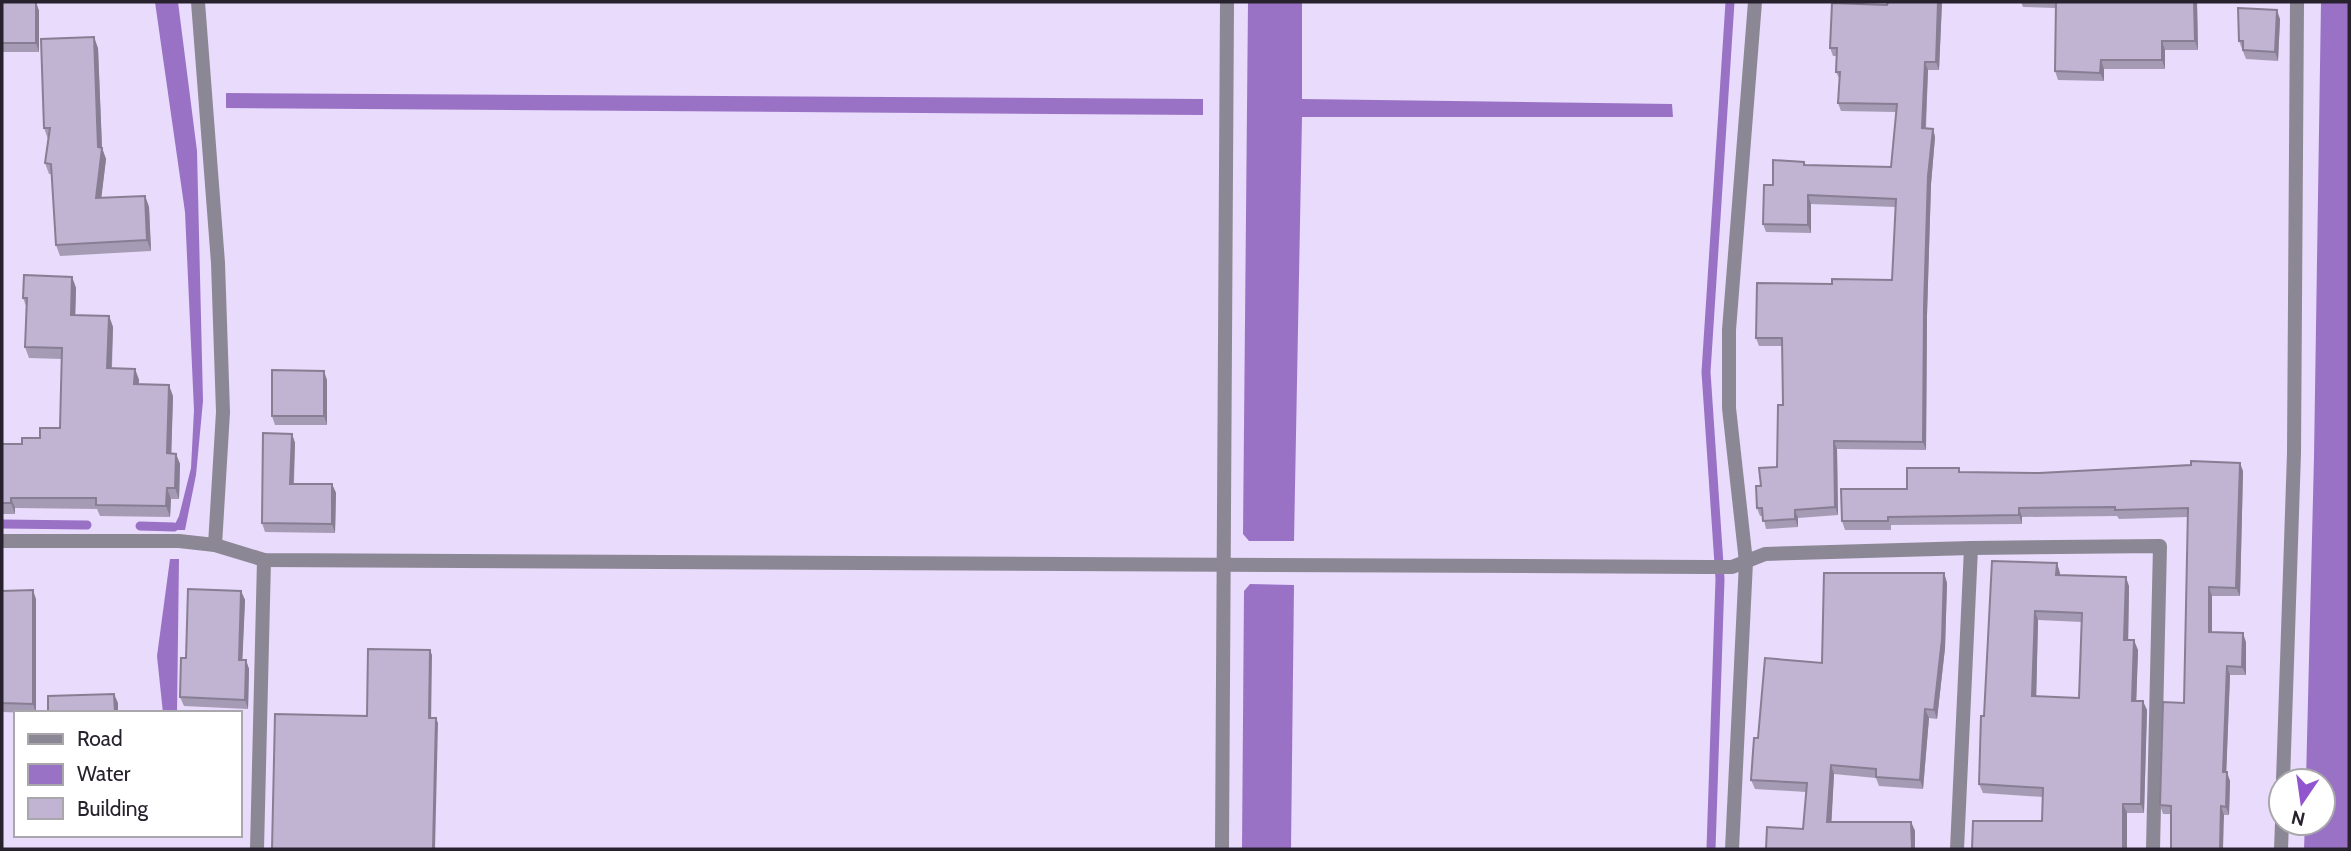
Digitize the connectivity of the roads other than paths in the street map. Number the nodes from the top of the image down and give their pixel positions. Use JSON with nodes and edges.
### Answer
{"nodes":[{"id":1,"x":198,"y":2,"type":"edge"},
{"id":2,"x":1227,"y":2,"type":"edge"},
{"id":3,"x":1755,"y":2,"type":"edge"},
{"id":4,"x":2297,"y":2,"type":"edge"},
{"id":5,"x":2,"y":541,"type":"edge"},
{"id":6,"x":215,"y":545,"type":"junction"},
{"id":7,"x":1971,"y":548,"type":"junction"},
{"id":8,"x":264,"y":561,"type":"junction"},
{"id":9,"x":1223,"y":564,"type":"junction"},
{"id":10,"x":1739,"y":564,"type":"junction"},
{"id":11,"x":2283,"y":767,"type":"edge"},
{"id":12,"x":257,"y":849,"type":"edge"},
{"id":13,"x":1222,"y":849,"type":"edge"},
{"id":14,"x":1732,"y":849,"type":"edge"},
{"id":15,"x":1958,"y":849,"type":"edge"},
{"id":16,"x":2153,"y":849,"type":"edge"}],
"edges":[{"from":1,"to":6,"type":"street"},
{"from":2,"to":9,"type":"street"},
{"from":3,"to":10,"type":"street"},
{"from":4,"to":11,"type":"street"},
{"from":5,"to":6,"type":"street"},
{"from":6,"to":8,"type":"street"},
{"from":7,"to":10,"type":"street"},
{"from":7,"to":15,"type":"street"},
{"from":7,"to":16,"type":"street"},
{"from":8,"to":9,"type":"street"},
{"from":8,"to":12,"type":"street"},
{"from":9,"to":10,"type":"street"},
{"from":9,"to":13,"type":"street"},
{"from":10,"to":14,"type":"street"}]}
